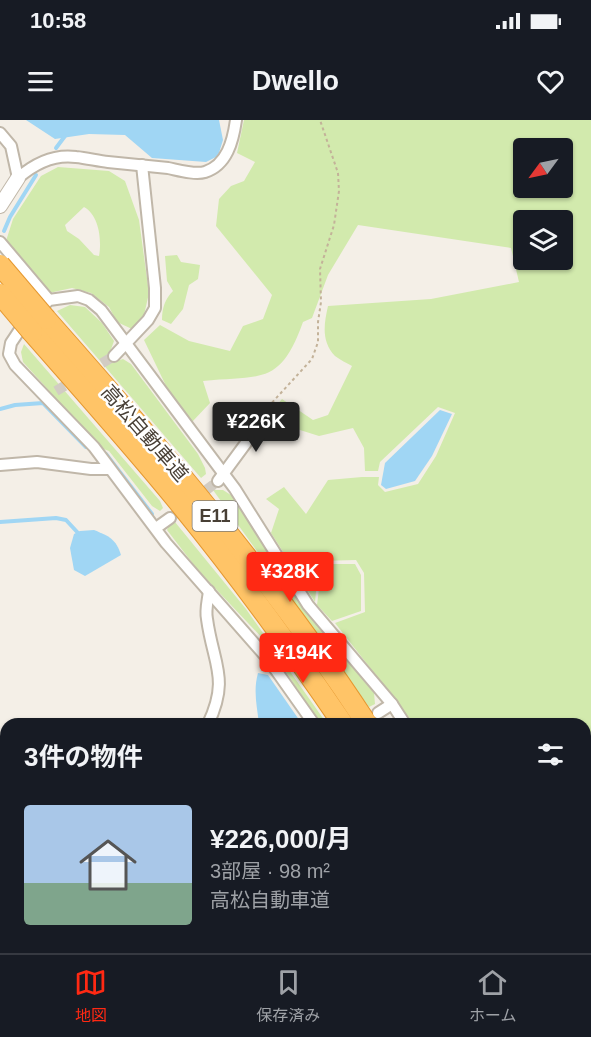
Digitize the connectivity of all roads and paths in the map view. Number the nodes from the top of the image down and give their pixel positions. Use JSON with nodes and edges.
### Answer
{"nodes":[{"id":1,"x":236,"y":120,"type":"edge"},
{"id":2,"x":320,"y":120,"type":"edge"},
{"id":3,"x":0,"y":133,"type":"edge"},
{"id":4,"x":142,"y":165,"type":"junction"},
{"id":5,"x":18,"y":178,"type":"junction"},
{"id":6,"x":0,"y":206,"type":"edge"},
{"id":7,"x":0,"y":242,"type":"edge"},
{"id":8,"x":0,"y":265,"type":"edge"},
{"id":9,"x":0,"y":294,"type":"edge"},
{"id":10,"x":49,"y":300,"type":"junction"},
{"id":11,"x":39,"y":326,"type":"junction"},
{"id":12,"x":125,"y":344,"type":"junction"},
{"id":13,"x":114,"y":356,"type":"tunnel mouth"},
{"id":14,"x":262,"y":414,"type":"joint"},
{"id":15,"x":0,"y":465,"type":"edge"},
{"id":16,"x":109,"y":469,"type":"junction"},
{"id":17,"x":221,"y":478,"type":"junction"},
{"id":18,"x":170,"y":518,"type":"tunnel mouth"},
{"id":19,"x":156,"y":528,"type":"junction"},
{"id":20,"x":209,"y":591,"type":"junction"},
{"id":21,"x":392,"y":704,"type":"junction"},
{"id":22,"x":211,"y":718,"type":"edge"},
{"id":23,"x":310,"y":718,"type":"edge"},
{"id":24,"x":339,"y":718,"type":"edge"},
{"id":25,"x":371,"y":718,"type":"edge"},
{"id":26,"x":373,"y":718,"type":"edge"},
{"id":27,"x":401,"y":718,"type":"edge"}],
"edges":[{"from":1,"to":4,"type":"street"},
{"from":2,"to":14,"type":"path"},
{"from":3,"to":5,"type":"street"},
{"from":4,"to":5,"type":"street"},
{"from":4,"to":12,"type":"street"},
{"from":5,"to":6,"type":"street"},
{"from":7,"to":10,"type":"street"},
{"from":8,"to":11,"type":"highway","name":"高松自動車道","number":"E11","bridge":true},
{"from":9,"to":11,"type":"highway","name":"高松自動車道","number":"E11","bridge":true},
{"from":10,"to":12,"type":"street"},
{"from":10,"to":16,"type":"street"},
{"from":11,"to":24,"type":"highway","name":"高松自動車道","number":"E11"},
{"from":11,"to":25,"type":"highway","name":"高松自動車道","number":"E11"},
{"from":12,"to":13,"type":"street"},
{"from":12,"to":17,"type":"street"},
{"from":14,"to":17,"type":"street"},
{"from":15,"to":16,"type":"street"},
{"from":16,"to":19,"type":"street"},
{"from":17,"to":21,"type":"street"},
{"from":18,"to":19,"type":"street"},
{"from":19,"to":20,"type":"street"},
{"from":20,"to":22,"type":"street"},
{"from":20,"to":23,"type":"street"},
{"from":21,"to":26,"type":"street"},
{"from":21,"to":27,"type":"street"}]}
